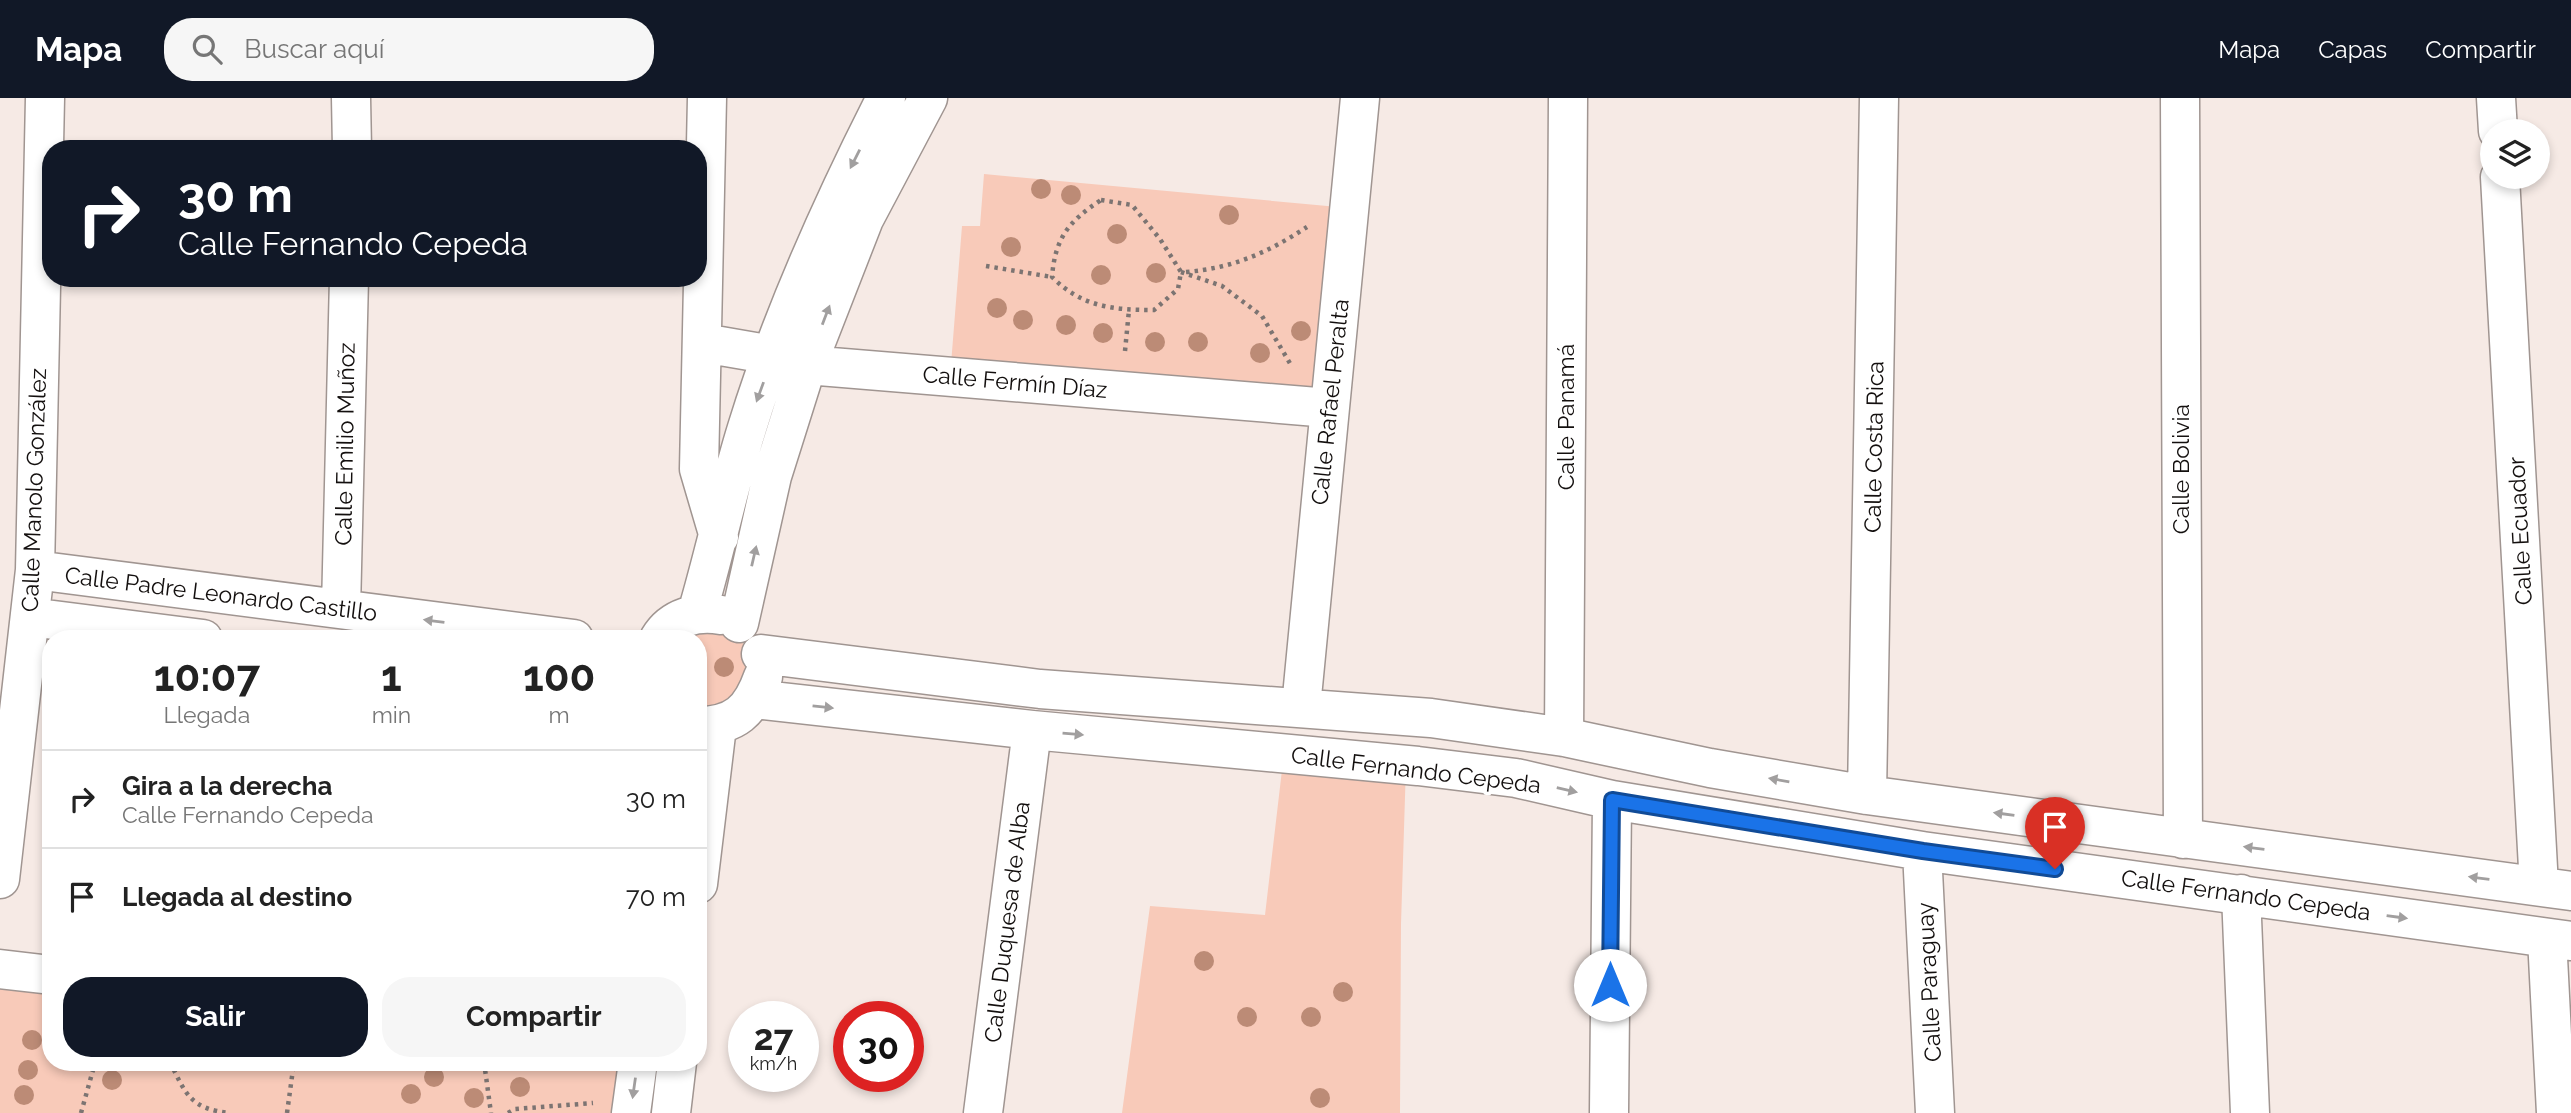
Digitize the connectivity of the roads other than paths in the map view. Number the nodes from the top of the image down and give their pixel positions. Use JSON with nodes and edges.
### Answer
{"nodes":[{"id":1,"x":45,"y":98,"type":"edge"},
{"id":2,"x":351,"y":98,"type":"edge"},
{"id":3,"x":707,"y":98,"type":"edge"},
{"id":4,"x":886,"y":98,"type":"edge"},
{"id":5,"x":928,"y":98,"type":"edge"},
{"id":6,"x":1360,"y":98,"type":"edge"},
{"id":7,"x":1568,"y":98,"type":"edge"},
{"id":8,"x":1879,"y":98,"type":"edge"},
{"id":9,"x":2180,"y":98,"type":"edge"},
{"id":10,"x":2496,"y":98,"type":"edge"},
{"id":11,"x":2497,"y":119,"type":"edge"},
{"id":12,"x":44,"y":140,"type":"edge"},
{"id":13,"x":352,"y":140,"type":"edge"},
{"id":14,"x":706,"y":140,"type":"edge"},
{"id":15,"x":2501,"y":189,"type":"edge"},
{"id":16,"x":42,"y":240,"type":"edge"},
{"id":17,"x":349,"y":287,"type":"edge"},
{"id":18,"x":704,"y":287,"type":"edge"},
{"id":19,"x":703,"y":343,"type":"junction"},
{"id":20,"x":790,"y":360,"type":"junction"},
{"id":21,"x":1315,"y":407,"type":"junction"},
{"id":22,"x":719,"y":537,"type":"junction"},
{"id":23,"x":35,"y":570,"type":"junction"},
{"id":24,"x":341,"y":609,"type":"junction"},
{"id":25,"x":697,"y":613,"type":"junction"},
{"id":26,"x":30,"y":617,"type":"junction"},
{"id":27,"x":738,"y":623,"type":"junction"},
{"id":28,"x":132,"y":630,"type":"edge"},
{"id":29,"x":504,"y":630,"type":"edge"},
{"id":30,"x":668,"y":630,"type":"edge"},
{"id":31,"x":761,"y":654,"type":"junction"},
{"id":32,"x":755,"y":699,"type":"junction"},
{"id":33,"x":1301,"y":707,"type":"junction"},
{"id":34,"x":708,"y":726,"type":"edge"},
{"id":35,"x":1032,"y":730,"type":"junction"},
{"id":36,"x":1564,"y":737,"type":"junction"},
{"id":37,"x":1867,"y":795,"type":"junction"},
{"id":38,"x":1612,"y":800,"type":"junction"},
{"id":39,"x":2183,"y":839,"type":"junction"},
{"id":40,"x":1923,"y":851,"type":"junction"},
{"id":41,"x":0,"y":880,"type":"edge"},
{"id":42,"x":2555,"y":888,"type":"edge"},
{"id":43,"x":2241,"y":894,"type":"junction"},
{"id":44,"x":2559,"y":940,"type":"edge"},
{"id":45,"x":0,"y":969,"type":"edge"},
{"id":46,"x":42,"y":974,"type":"edge"},
{"id":47,"x":637,"y":1071,"type":"edge"},
{"id":48,"x":676,"y":1071,"type":"edge"},
{"id":49,"x":632,"y":1107,"type":"edge"},
{"id":50,"x":671,"y":1113,"type":"edge"},
{"id":51,"x":983,"y":1113,"type":"edge"},
{"id":52,"x":1609,"y":1113,"type":"edge"},
{"id":53,"x":1935,"y":1113,"type":"edge"},
{"id":54,"x":2250,"y":1113,"type":"edge"},
{"id":55,"x":2556,"y":1113,"type":"edge"}],
"edges":[{"from":1,"to":12,"type":"street","name":"Calle Manolo González"},
{"from":2,"to":13,"type":"street"},
{"from":3,"to":14,"type":"street"},
{"from":4,"to":20,"type":"street","one_way":true},
{"from":20,"to":5,"type":"street","one_way":true},
{"from":6,"to":21,"type":"street","name":"Calle Rafael Peralta"},
{"from":7,"to":36,"type":"street","name":"Calle Panamá"},
{"from":8,"to":37,"type":"street","name":"Calle Costa Rica"},
{"from":9,"to":39,"type":"street","name":"Calle Bolivia"},
{"from":10,"to":11,"type":"street"},
{"from":15,"to":42,"type":"street","name":"Calle Ecuador"},
{"from":16,"to":23,"type":"street","name":"Calle Manolo González"},
{"from":17,"to":24,"type":"street","name":"Calle Emilio Muñoz"},
{"from":18,"to":19,"type":"street"},
{"from":19,"to":20,"type":"street","name":"Calle Fermín Díaz"},
{"from":19,"to":22,"type":"street"},
{"from":20,"to":21,"type":"street","name":"Calle Fermín Díaz"},
{"from":20,"to":22,"type":"street","one_way":true},
{"from":27,"to":20,"type":"street","one_way":true},
{"from":21,"to":33,"type":"street","name":"Calle Rafael Peralta"},
{"from":22,"to":25,"type":"street"},
{"from":23,"to":24,"type":"street","name":"Calle Padre Leonardo Castillo"},
{"from":23,"to":26,"type":"street","name":"Calle Manolo González"},
{"from":29,"to":24,"type":"street","name":"Calle Padre Leonardo Castillo","one_way":true},
{"from":25,"to":27,"type":"street"},
{"from":25,"to":30,"type":"street"},
{"from":26,"to":28,"type":"street","name":"Calle Padre Leonardo Castillo"},
{"from":26,"to":41,"type":"street","name":"Calle Manolo González"},
{"from":27,"to":31,"type":"street"},
{"from":31,"to":32,"type":"street"},
{"from":31,"to":33,"type":"street","name":"Calle Fernando Cepeda"},
{"from":32,"to":34,"type":"street"},
{"from":32,"to":35,"type":"street","name":"Calle Fernando Cepeda","one_way":true},
{"from":33,"to":36,"type":"street","name":"Calle Fernando Cepeda"},
{"from":35,"to":38,"type":"street","name":"Calle Fernando Cepeda","one_way":true},
{"from":35,"to":51,"type":"street","name":"Calle Duquesa de Alba"},
{"from":37,"to":36,"type":"street","name":"Calle Fernando Cepeda","one_way":true},
{"from":39,"to":37,"type":"street","name":"Calle Fernando Cepeda","one_way":true},
{"from":38,"to":40,"type":"street","name":"Calle Fernando Cepeda"},
{"from":38,"to":52,"type":"street"},
{"from":42,"to":39,"type":"street","name":"Calle Fernando Cepeda","one_way":true},
{"from":40,"to":43,"type":"street","name":"Calle Fernando Cepeda"},
{"from":40,"to":53,"type":"street","name":"Calle Paraguay"},
{"from":43,"to":44,"type":"street","name":"Calle Fernando Cepeda","one_way":true},
{"from":43,"to":54,"type":"street"},
{"from":44,"to":55,"type":"street"},
{"from":45,"to":46,"type":"street"},
{"from":47,"to":49,"type":"street","one_way":true},
{"from":48,"to":50,"type":"street"}]}
